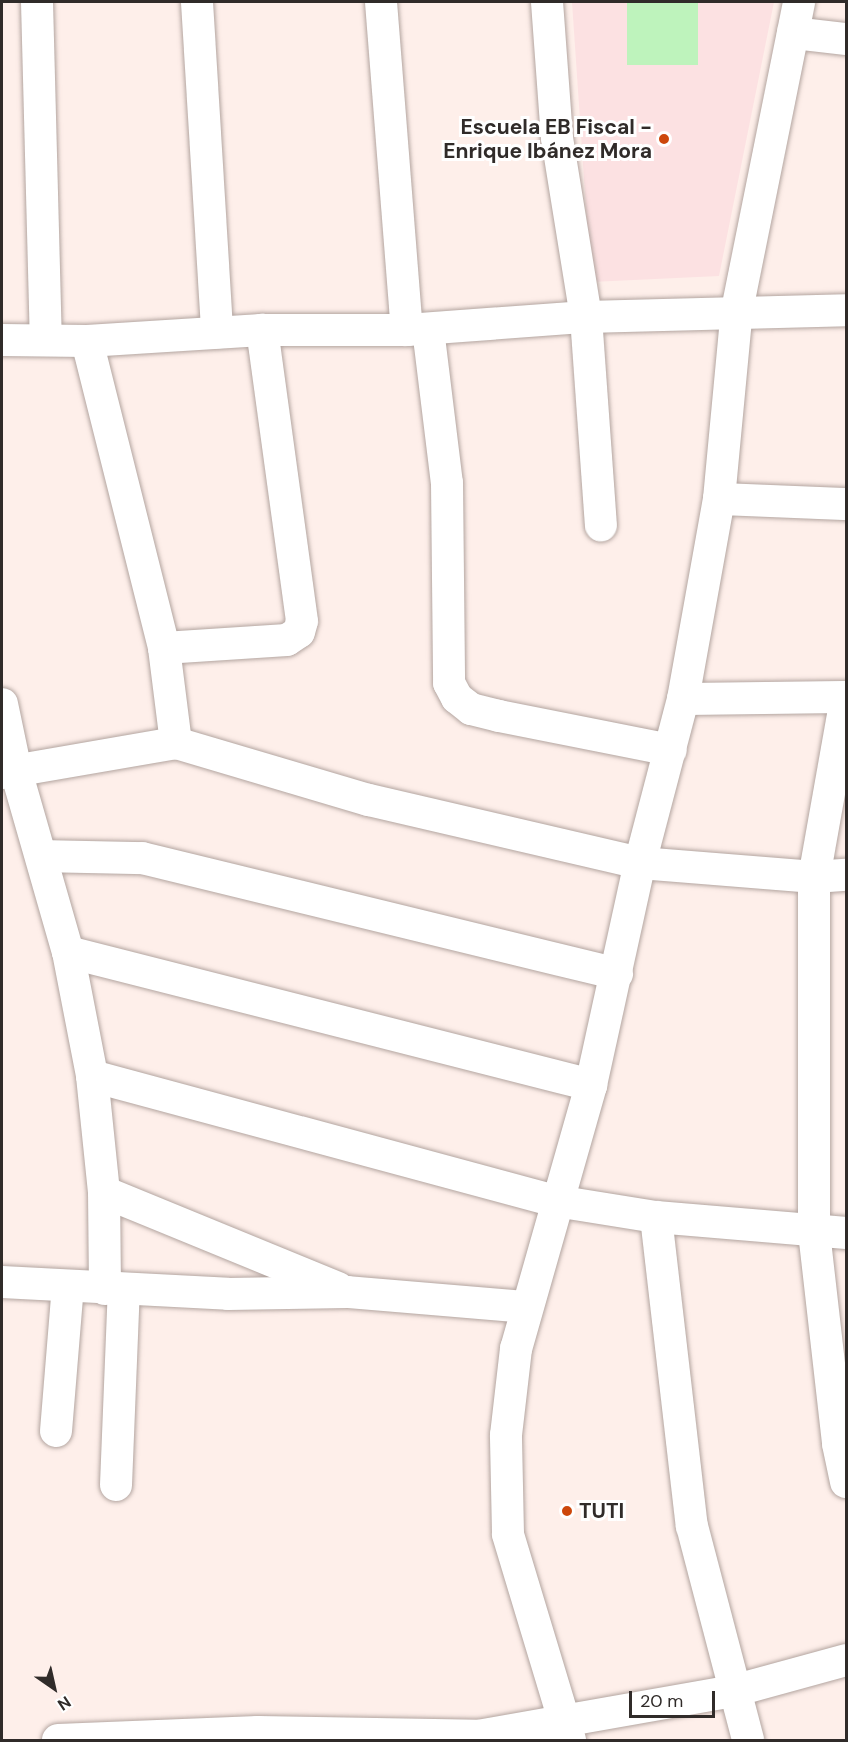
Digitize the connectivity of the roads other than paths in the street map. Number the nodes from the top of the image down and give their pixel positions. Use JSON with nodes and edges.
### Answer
{"nodes":[{"id":1,"x":37,"y":2,"type":"edge"},
{"id":2,"x":197,"y":2,"type":"edge"},
{"id":3,"x":381,"y":2,"type":"edge"},
{"id":4,"x":547,"y":2,"type":"edge"},
{"id":5,"x":799,"y":2,"type":"edge"},
{"id":6,"x":793,"y":33,"type":"junction"},
{"id":7,"x":846,"y":39,"type":"edge"},
{"id":8,"x":737,"y":310,"type":"junction"},
{"id":9,"x":846,"y":310,"type":"edge"},
{"id":10,"x":586,"y":317,"type":"junction"},
{"id":11,"x":262,"y":330,"type":"junction"},
{"id":12,"x":418,"y":330,"type":"junction"},
{"id":13,"x":217,"y":332,"type":"junction"},
{"id":14,"x":46,"y":338,"type":"junction"},
{"id":15,"x":2,"y":340,"type":"edge"},
{"id":16,"x":87,"y":341,"type":"junction"},
{"id":17,"x":719,"y":499,"type":"junction"},
{"id":18,"x":846,"y":504,"type":"edge"},
{"id":19,"x":601,"y":525,"type":"dead end"},
{"id":20,"x":164,"y":648,"type":"junction"},
{"id":21,"x":846,"y":697,"type":"edge"},
{"id":22,"x":684,"y":699,"type":"junction"},
{"id":23,"x":2,"y":704,"type":"edge"},
{"id":24,"x":176,"y":743,"type":"junction"},
{"id":25,"x":671,"y":750,"type":"junction"},
{"id":26,"x":9,"y":772,"type":"edge"},
{"id":27,"x":43,"y":856,"type":"junction"},
{"id":28,"x":640,"y":863,"type":"junction"},
{"id":29,"x":846,"y":875,"type":"edge"},
{"id":30,"x":814,"y":877,"type":"junction"},
{"id":31,"x":68,"y":952,"type":"junction"},
{"id":32,"x":617,"y":974,"type":"junction"},
{"id":33,"x":92,"y":1076,"type":"junction"},
{"id":34,"x":591,"y":1085,"type":"junction"},
{"id":35,"x":104,"y":1192,"type":"junction"},
{"id":36,"x":556,"y":1201,"type":"junction"},
{"id":37,"x":656,"y":1216,"type":"junction"},
{"id":38,"x":814,"y":1232,"type":"junction"},
{"id":39,"x":846,"y":1233,"type":"edge"},
{"id":40,"x":2,"y":1282,"type":"edge"},
{"id":41,"x":68,"y":1286,"type":"junction"},
{"id":42,"x":114,"y":1289,"type":"junction"},
{"id":43,"x":347,"y":1292,"type":"junction"},
{"id":44,"x":526,"y":1307,"type":"junction"},
{"id":45,"x":56,"y":1431,"type":"dead end"},
{"id":46,"x":846,"y":1482,"type":"edge"},
{"id":47,"x":116,"y":1485,"type":"dead end"},
{"id":48,"x":846,"y":1660,"type":"edge"},
{"id":49,"x":733,"y":1691,"type":"junction"},
{"id":50,"x":559,"y":1730,"type":"edge"},
{"id":51,"x":259,"y":1736,"type":"edge"},
{"id":52,"x":404,"y":1737,"type":"edge"},
{"id":53,"x":58,"y":1740,"type":"edge"},
{"id":54,"x":97,"y":1740,"type":"edge"},
{"id":55,"x":748,"y":1740,"type":"edge"}],
"edges":[{"from":1,"to":14,"type":"street"},
{"from":2,"to":13,"type":"street"},
{"from":3,"to":12,"type":"street"},
{"from":4,"to":10,"type":"street"},
{"from":5,"to":6,"type":"street"},
{"from":6,"to":7,"type":"street"},
{"from":6,"to":8,"type":"street"},
{"from":8,"to":9,"type":"street"},
{"from":8,"to":10,"type":"street"},
{"from":8,"to":17,"type":"street"},
{"from":10,"to":12,"type":"street"},
{"from":10,"to":19,"type":"street"},
{"from":11,"to":12,"type":"street"},
{"from":11,"to":13,"type":"street"},
{"from":11,"to":20,"type":"street"},
{"from":12,"to":25,"type":"street"},
{"from":13,"to":16,"type":"street"},
{"from":14,"to":15,"type":"street"},
{"from":14,"to":16,"type":"street"},
{"from":16,"to":20,"type":"street"},
{"from":17,"to":18,"type":"street"},
{"from":17,"to":22,"type":"street"},
{"from":20,"to":24,"type":"street"},
{"from":21,"to":22,"type":"street"},
{"from":21,"to":30,"type":"street"},
{"from":22,"to":25,"type":"street"},
{"from":23,"to":26,"type":"street"},
{"from":24,"to":26,"type":"street"},
{"from":24,"to":28,"type":"street"},
{"from":25,"to":28,"type":"street"},
{"from":26,"to":27,"type":"street"},
{"from":27,"to":31,"type":"street"},
{"from":27,"to":32,"type":"street"},
{"from":28,"to":30,"type":"street"},
{"from":28,"to":32,"type":"street"},
{"from":29,"to":30,"type":"street"},
{"from":30,"to":38,"type":"street"},
{"from":31,"to":33,"type":"street"},
{"from":31,"to":34,"type":"street"},
{"from":32,"to":34,"type":"street"},
{"from":33,"to":35,"type":"street"},
{"from":33,"to":36,"type":"street"},
{"from":34,"to":36,"type":"street"},
{"from":35,"to":42,"type":"street"},
{"from":35,"to":43,"type":"street"},
{"from":36,"to":37,"type":"street"},
{"from":36,"to":44,"type":"street"},
{"from":37,"to":38,"type":"street"},
{"from":37,"to":49,"type":"street"},
{"from":38,"to":39,"type":"street"},
{"from":38,"to":46,"type":"street"},
{"from":40,"to":41,"type":"street"},
{"from":41,"to":42,"type":"street"},
{"from":41,"to":45,"type":"street"},
{"from":42,"to":43,"type":"street"},
{"from":42,"to":47,"type":"street"},
{"from":43,"to":44,"type":"street"},
{"from":44,"to":50,"type":"street"},
{"from":48,"to":49,"type":"street"},
{"from":49,"to":50,"type":"street"},
{"from":49,"to":55,"type":"street"},
{"from":50,"to":52,"type":"street"},
{"from":51,"to":52,"type":"street"},
{"from":51,"to":54,"type":"street"},
{"from":53,"to":54,"type":"street"}]}
